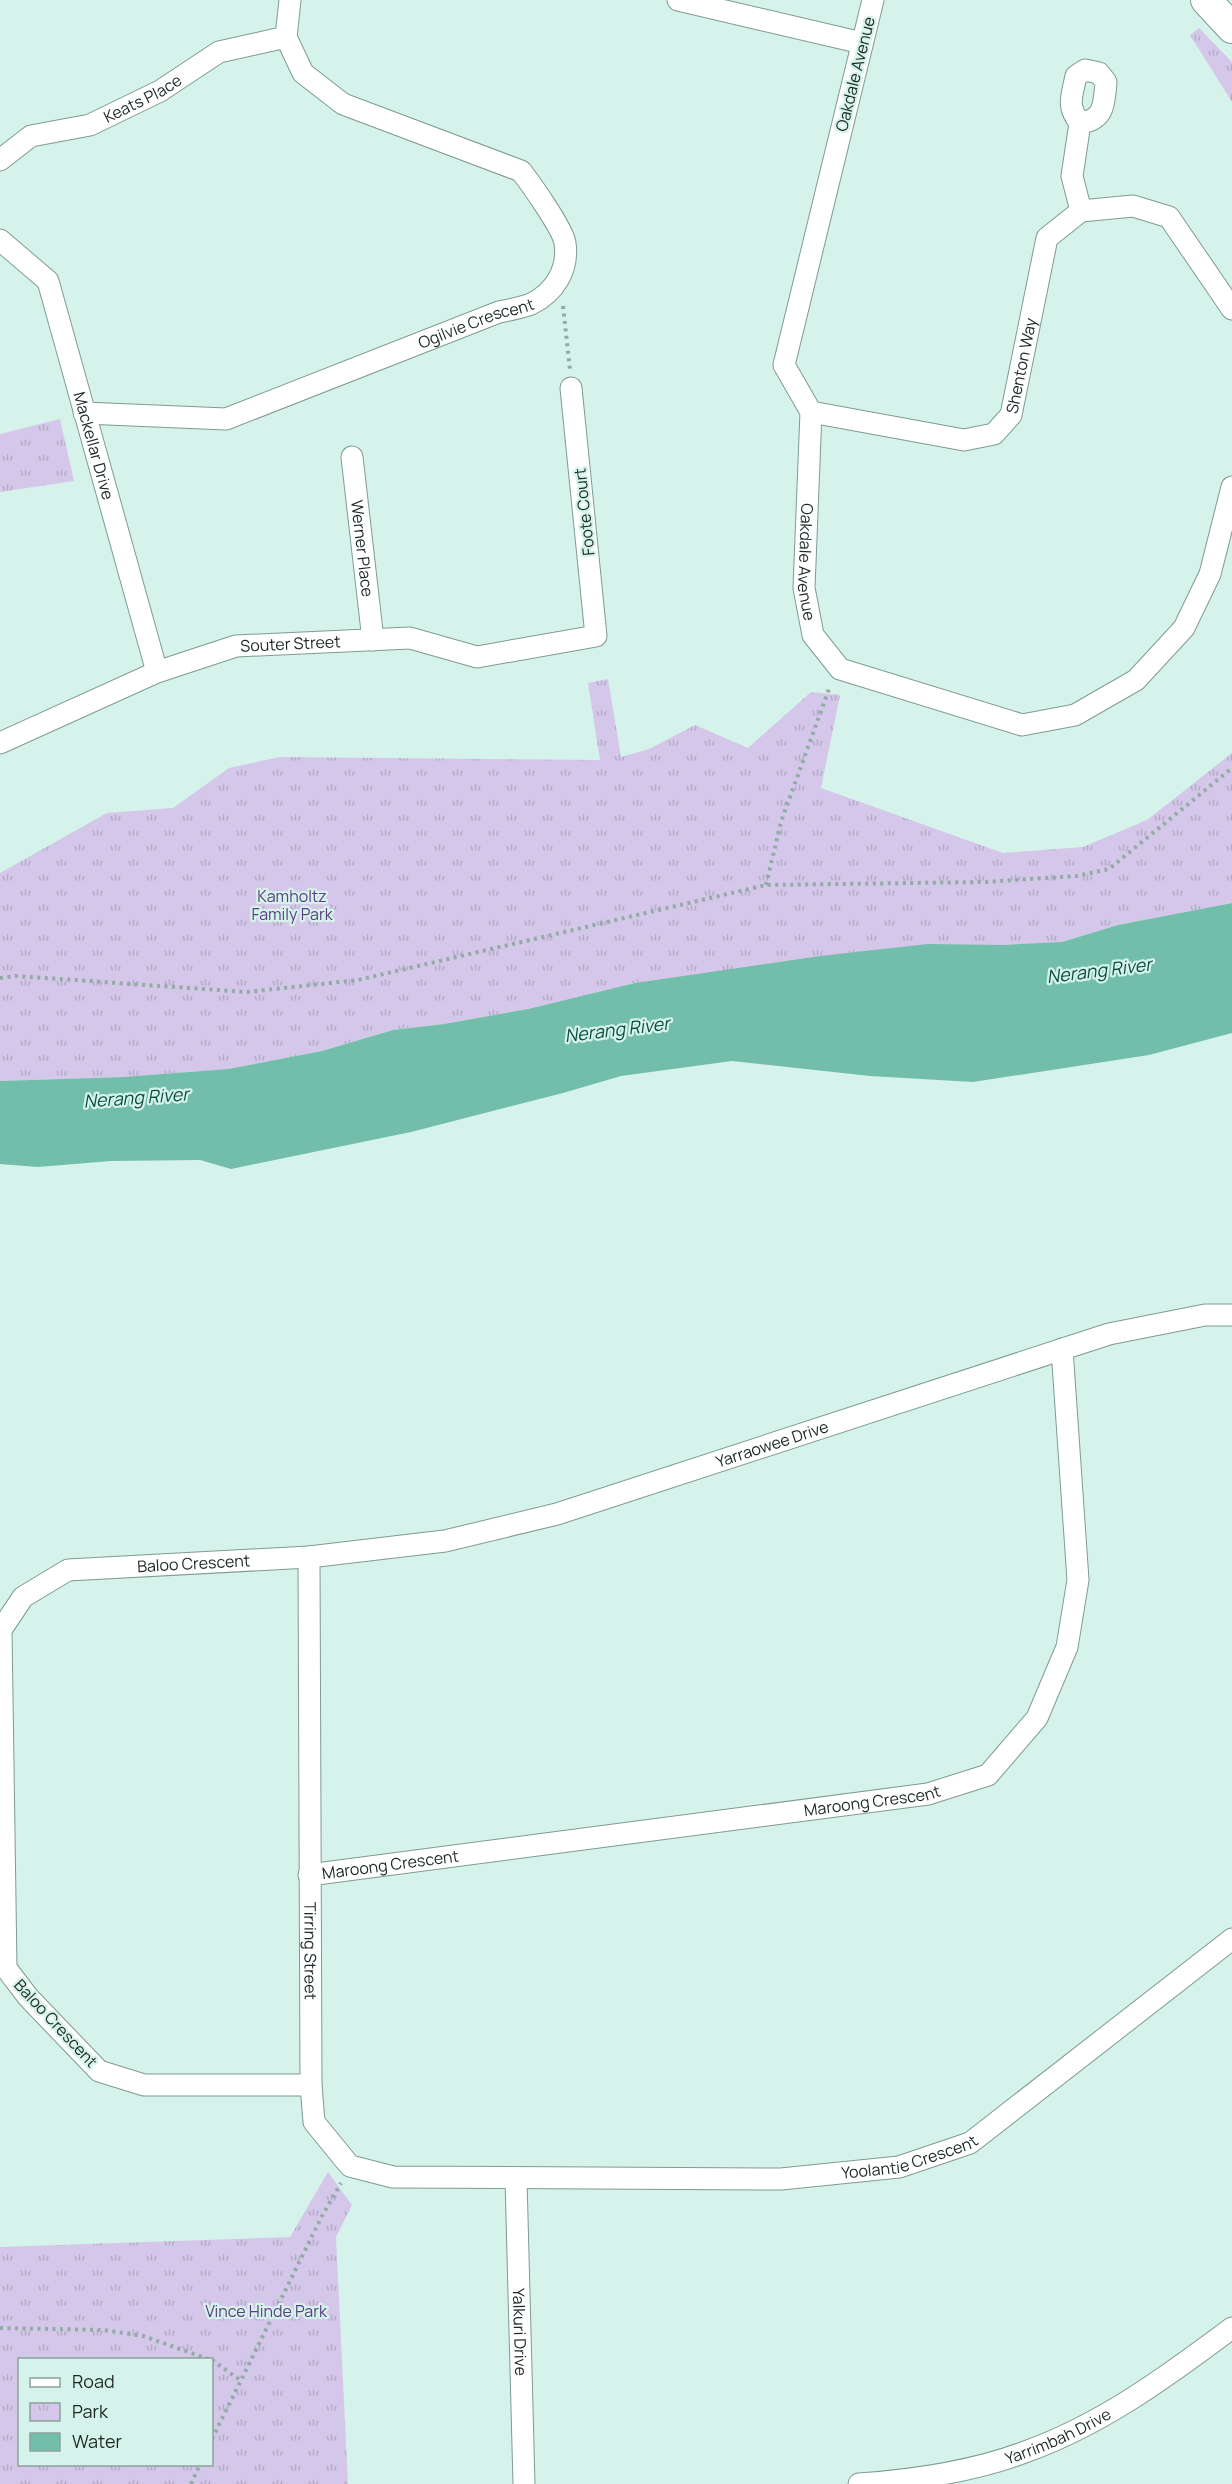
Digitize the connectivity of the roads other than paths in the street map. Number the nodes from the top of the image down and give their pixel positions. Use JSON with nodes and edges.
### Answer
{"nodes":[{"id":1,"x":290,"y":0,"type":"edge"},
{"id":2,"x":678,"y":0,"type":"edge"},
{"id":3,"x":873,"y":0,"type":"edge"},
{"id":4,"x":1206,"y":0,"type":"edge"},
{"id":5,"x":1232,"y":28,"type":"edge"},
{"id":6,"x":285,"y":37,"type":"junction"},
{"id":7,"x":862,"y":43,"type":"junction"},
{"id":8,"x":1080,"y":123,"type":"dead end"},
{"id":9,"x":0,"y":160,"type":"edge"},
{"id":10,"x":1082,"y":211,"type":"junction"},
{"id":11,"x":0,"y":240,"type":"edge"},
{"id":12,"x":1232,"y":309,"type":"edge"},
{"id":13,"x":571,"y":388,"type":"road end"},
{"id":14,"x":812,"y":412,"type":"junction"},
{"id":15,"x":84,"y":413,"type":"junction"},
{"id":16,"x":351,"y":457,"type":"dead end"},
{"id":17,"x":1232,"y":487,"type":"edge"},
{"id":18,"x":596,"y":636,"type":"joint"},
{"id":19,"x":373,"y":640,"type":"junction"},
{"id":20,"x":158,"y":672,"type":"junction"},
{"id":21,"x":0,"y":743,"type":"edge"},
{"id":22,"x":1232,"y":1315,"type":"edge"},
{"id":23,"x":1062,"y":1349,"type":"junction"},
{"id":24,"x":309,"y":1557,"type":"junction"},
{"id":25,"x":309,"y":1875,"type":"junction"},
{"id":26,"x":1232,"y":1939,"type":"edge"},
{"id":27,"x":311,"y":2085,"type":"junction"},
{"id":28,"x":516,"y":2179,"type":"junction"},
{"id":29,"x":1232,"y":2328,"type":"edge"},
{"id":30,"x":524,"y":2484,"type":"edge"},
{"id":31,"x":859,"y":2484,"type":"edge"}],
"edges":[{"from":1,"to":6,"type":"street"},
{"from":2,"to":7,"type":"street"},
{"from":3,"to":7,"type":"street","name":"Oakdale Avenue"},
{"from":4,"to":5,"type":"main road"},
{"from":6,"to":9,"type":"street","name":"Keats Place"},
{"from":6,"to":15,"type":"street","name":"Ogilvie Crescent"},
{"from":7,"to":14,"type":"street","name":"Oakdale Avenue"},
{"from":8,"to":10,"type":"street"},
{"from":10,"to":12,"type":"street"},
{"from":10,"to":14,"type":"street","name":"Shenton Way"},
{"from":11,"to":15,"type":"street","name":"Mackellar Drive"},
{"from":13,"to":18,"type":"street","name":"Foote Court"},
{"from":14,"to":17,"type":"street","name":"Oakdale Avenue"},
{"from":15,"to":20,"type":"street","name":"Mackellar Drive"},
{"from":16,"to":19,"type":"street","name":"Werner Place"},
{"from":18,"to":19,"type":"street","name":"Souter Street"},
{"from":19,"to":20,"type":"street","name":"Souter Street"},
{"from":20,"to":21,"type":"street","name":"Souter Street"},
{"from":22,"to":23,"type":"street","name":"Yarraowee Drive"},
{"from":23,"to":24,"type":"street","name":"Yarraowee Drive"},
{"from":23,"to":25,"type":"street","name":"Maroong Crescent"},
{"from":24,"to":25,"type":"street","name":"Tirring Street"},
{"from":24,"to":27,"type":"street","name":"Baloo Crescent"},
{"from":25,"to":27,"type":"street","name":"Tirring Street"},
{"from":26,"to":28,"type":"street","name":"Yoolantie Crescent"},
{"from":27,"to":28,"type":"street","name":"Tirring Street"},
{"from":28,"to":30,"type":"street","name":"Yalkuri Drive"},
{"from":29,"to":31,"type":"street","name":"Yarrimbah Drive"}]}
